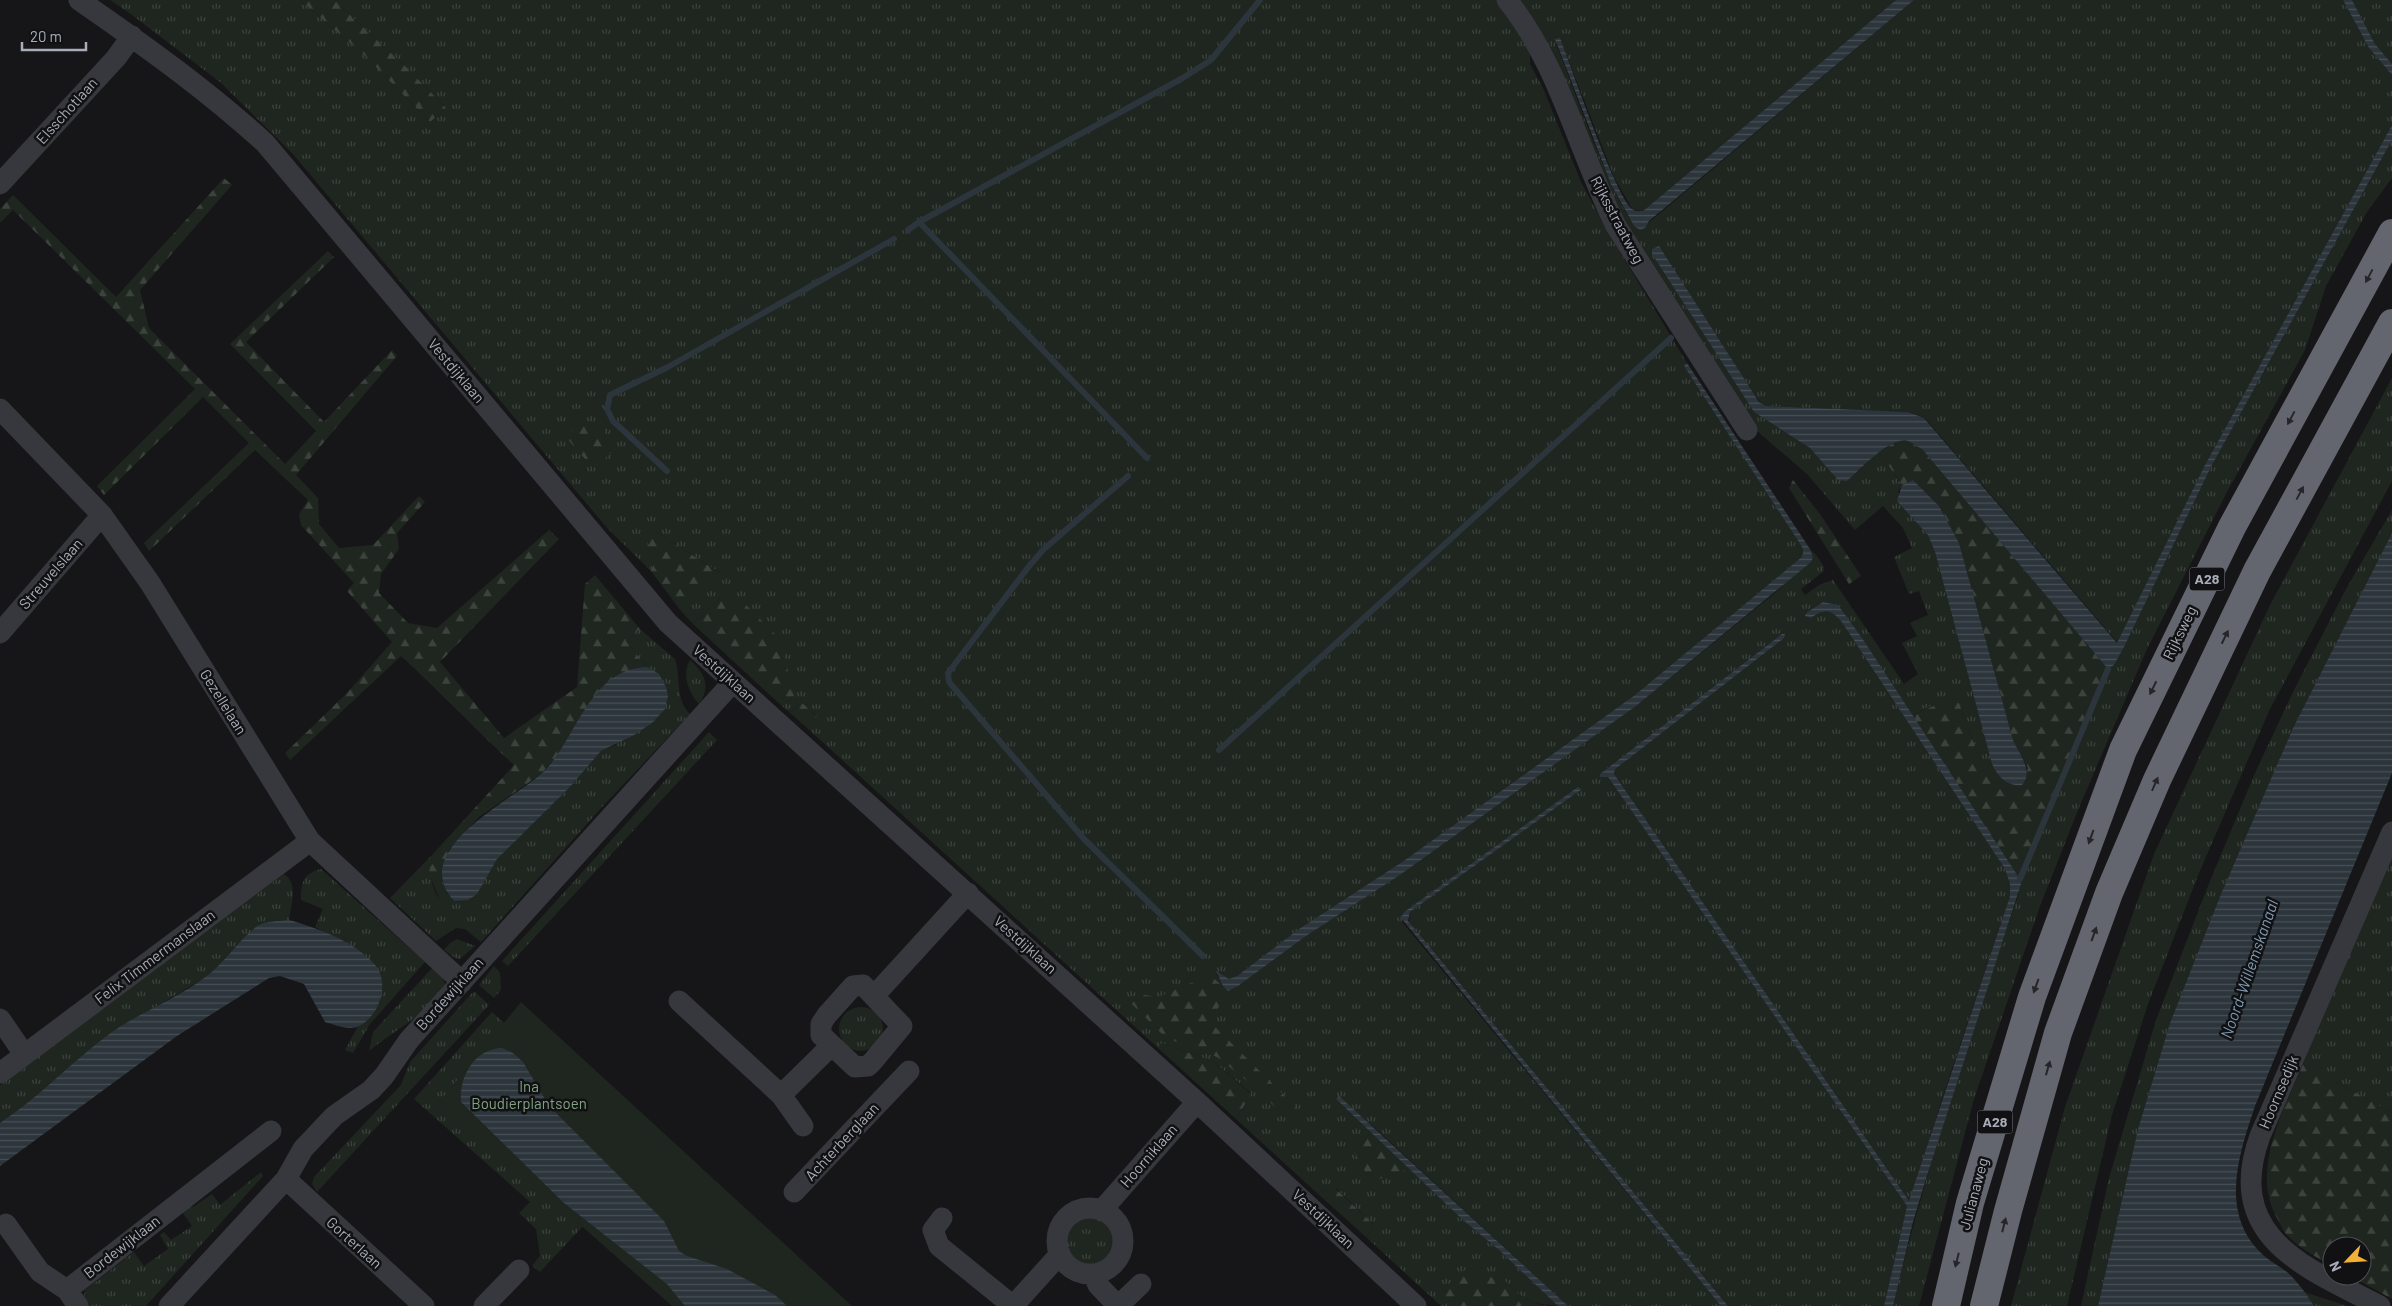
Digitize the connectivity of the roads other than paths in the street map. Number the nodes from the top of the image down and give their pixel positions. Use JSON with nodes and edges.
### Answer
{"nodes":[{"id":1,"x":79,"y":0,"type":"edge"},
{"id":2,"x":1507,"y":0,"type":"edge"},
{"id":3,"x":132,"y":36,"type":"junction"},
{"id":4,"x":0,"y":184,"type":"edge"},
{"id":5,"x":2392,"y":233,"type":"edge"},
{"id":6,"x":2392,"y":323,"type":"edge"},
{"id":7,"x":0,"y":409,"type":"edge"},
{"id":8,"x":1746,"y":430,"type":"dead end"},
{"id":9,"x":102,"y":515,"type":"junction"},
{"id":10,"x":0,"y":633,"type":"edge"},
{"id":11,"x":734,"y":682,"type":"junction"},
{"id":12,"x":2392,"y":832,"type":"edge"},
{"id":13,"x":310,"y":841,"type":"junction"},
{"id":14,"x":968,"y":893,"type":"junction"},
{"id":15,"x":2053,"y":940,"type":"joint"},
{"id":16,"x":462,"y":982,"type":"junction"},
{"id":17,"x":874,"y":996,"type":"junction"},
{"id":18,"x":679,"y":1001,"type":"dead end"},
{"id":19,"x":0,"y":1019,"type":"edge"},
{"id":20,"x":831,"y":1046,"type":"junction"},
{"id":21,"x":24,"y":1054,"type":"junction"},
{"id":22,"x":868,"y":1066,"type":"junction"},
{"id":23,"x":909,"y":1071,"type":"dead end"},
{"id":24,"x":0,"y":1072,"type":"edge"},
{"id":25,"x":890,"y":1091,"type":"junction"},
{"id":26,"x":782,"y":1095,"type":"junction"},
{"id":27,"x":1197,"y":1102,"type":"junction"},
{"id":28,"x":802,"y":1126,"type":"dead end"},
{"id":29,"x":271,"y":1131,"type":"dead end"},
{"id":30,"x":286,"y":1179,"type":"junction"},
{"id":31,"x":794,"y":1192,"type":"dead end"},
{"id":32,"x":1102,"y":1210,"type":"junction"},
{"id":33,"x":942,"y":1218,"type":"dead end"},
{"id":34,"x":6,"y":1224,"type":"dead end"},
{"id":35,"x":1060,"y":1254,"type":"junction"},
{"id":36,"x":519,"y":1270,"type":"dead end"},
{"id":37,"x":1093,"y":1274,"type":"junction"},
{"id":38,"x":1141,"y":1284,"type":"dead end"},
{"id":39,"x":73,"y":1298,"type":"edge"},
{"id":40,"x":492,"y":1303,"type":"edge"},
{"id":41,"x":169,"y":1306,"type":"edge"},
{"id":42,"x":424,"y":1306,"type":"edge"},
{"id":43,"x":1013,"y":1306,"type":"edge"},
{"id":44,"x":1118,"y":1306,"type":"edge"},
{"id":45,"x":1416,"y":1306,"type":"edge"},
{"id":46,"x":1946,"y":1306,"type":"edge"},
{"id":47,"x":1984,"y":1306,"type":"edge"},
{"id":48,"x":2380,"y":1306,"type":"edge"}],
"edges":[{"from":1,"to":3,"type":"street","name":"Vestdijklaan"},
{"from":2,"to":8,"type":"street","name":"Rijksstraatweg"},
{"from":3,"to":4,"type":"street","name":"Elsschotlaan"},
{"from":3,"to":11,"type":"street","name":"Vestdijklaan"},
{"from":5,"to":15,"type":"highway","name":"Rijksweg","number":"A28","one_way":true},
{"from":47,"to":6,"type":"highway","number":"A28","one_way":true},
{"from":7,"to":9,"type":"street","name":"Gezellelaan"},
{"from":9,"to":10,"type":"street","name":"Streuvelslaan"},
{"from":9,"to":13,"type":"street","name":"Gezellelaan"},
{"from":11,"to":14,"type":"street","name":"Vestdijklaan"},
{"from":11,"to":16,"type":"street","name":"Bordewijklaan"},
{"from":12,"to":48,"type":"street","name":"Hoornsedijk"},
{"from":13,"to":16,"type":"street","name":"Gezellelaan"},
{"from":13,"to":21,"type":"street","name":"Felix Timmermanslaan"},
{"from":14,"to":17,"type":"street"},
{"from":14,"to":27,"type":"street","name":"Vestdijklaan"},
{"from":15,"to":46,"type":"highway","name":"Julianaweg","number":"A28","one_way":true},
{"from":16,"to":30,"type":"street","name":"Bordewijklaan"},
{"from":17,"to":20,"type":"street"},
{"from":17,"to":22,"type":"street"},
{"from":18,"to":26,"type":"street"},
{"from":19,"to":21,"type":"street"},
{"from":20,"to":22,"type":"street"},
{"from":20,"to":26,"type":"street"},
{"from":21,"to":24,"type":"street","name":"Felix Timmermanslaan"},
{"from":22,"to":25,"type":"street","name":"Achterberglaan"},
{"from":23,"to":25,"type":"street","name":"Achterberglaan"},
{"from":25,"to":31,"type":"street","name":"Achterberglaan"},
{"from":26,"to":28,"type":"street"},
{"from":27,"to":32,"type":"street","name":"Hoorniklaan"},
{"from":27,"to":45,"type":"street","name":"Vestdijklaan"},
{"from":29,"to":39,"type":"street","name":"Bordewijklaan"},
{"from":30,"to":41,"type":"street","name":"Bordewijklaan"},
{"from":30,"to":42,"type":"street","name":"Gorterlaan"},
{"from":32,"to":35,"type":"street"},
{"from":32,"to":37,"type":"street"},
{"from":33,"to":43,"type":"street"},
{"from":34,"to":39,"type":"street","name":"Bordewijklaan"},
{"from":35,"to":37,"type":"street"},
{"from":35,"to":43,"type":"street"},
{"from":36,"to":40,"type":"street"},
{"from":37,"to":44,"type":"street"},
{"from":38,"to":44,"type":"street"}]}
